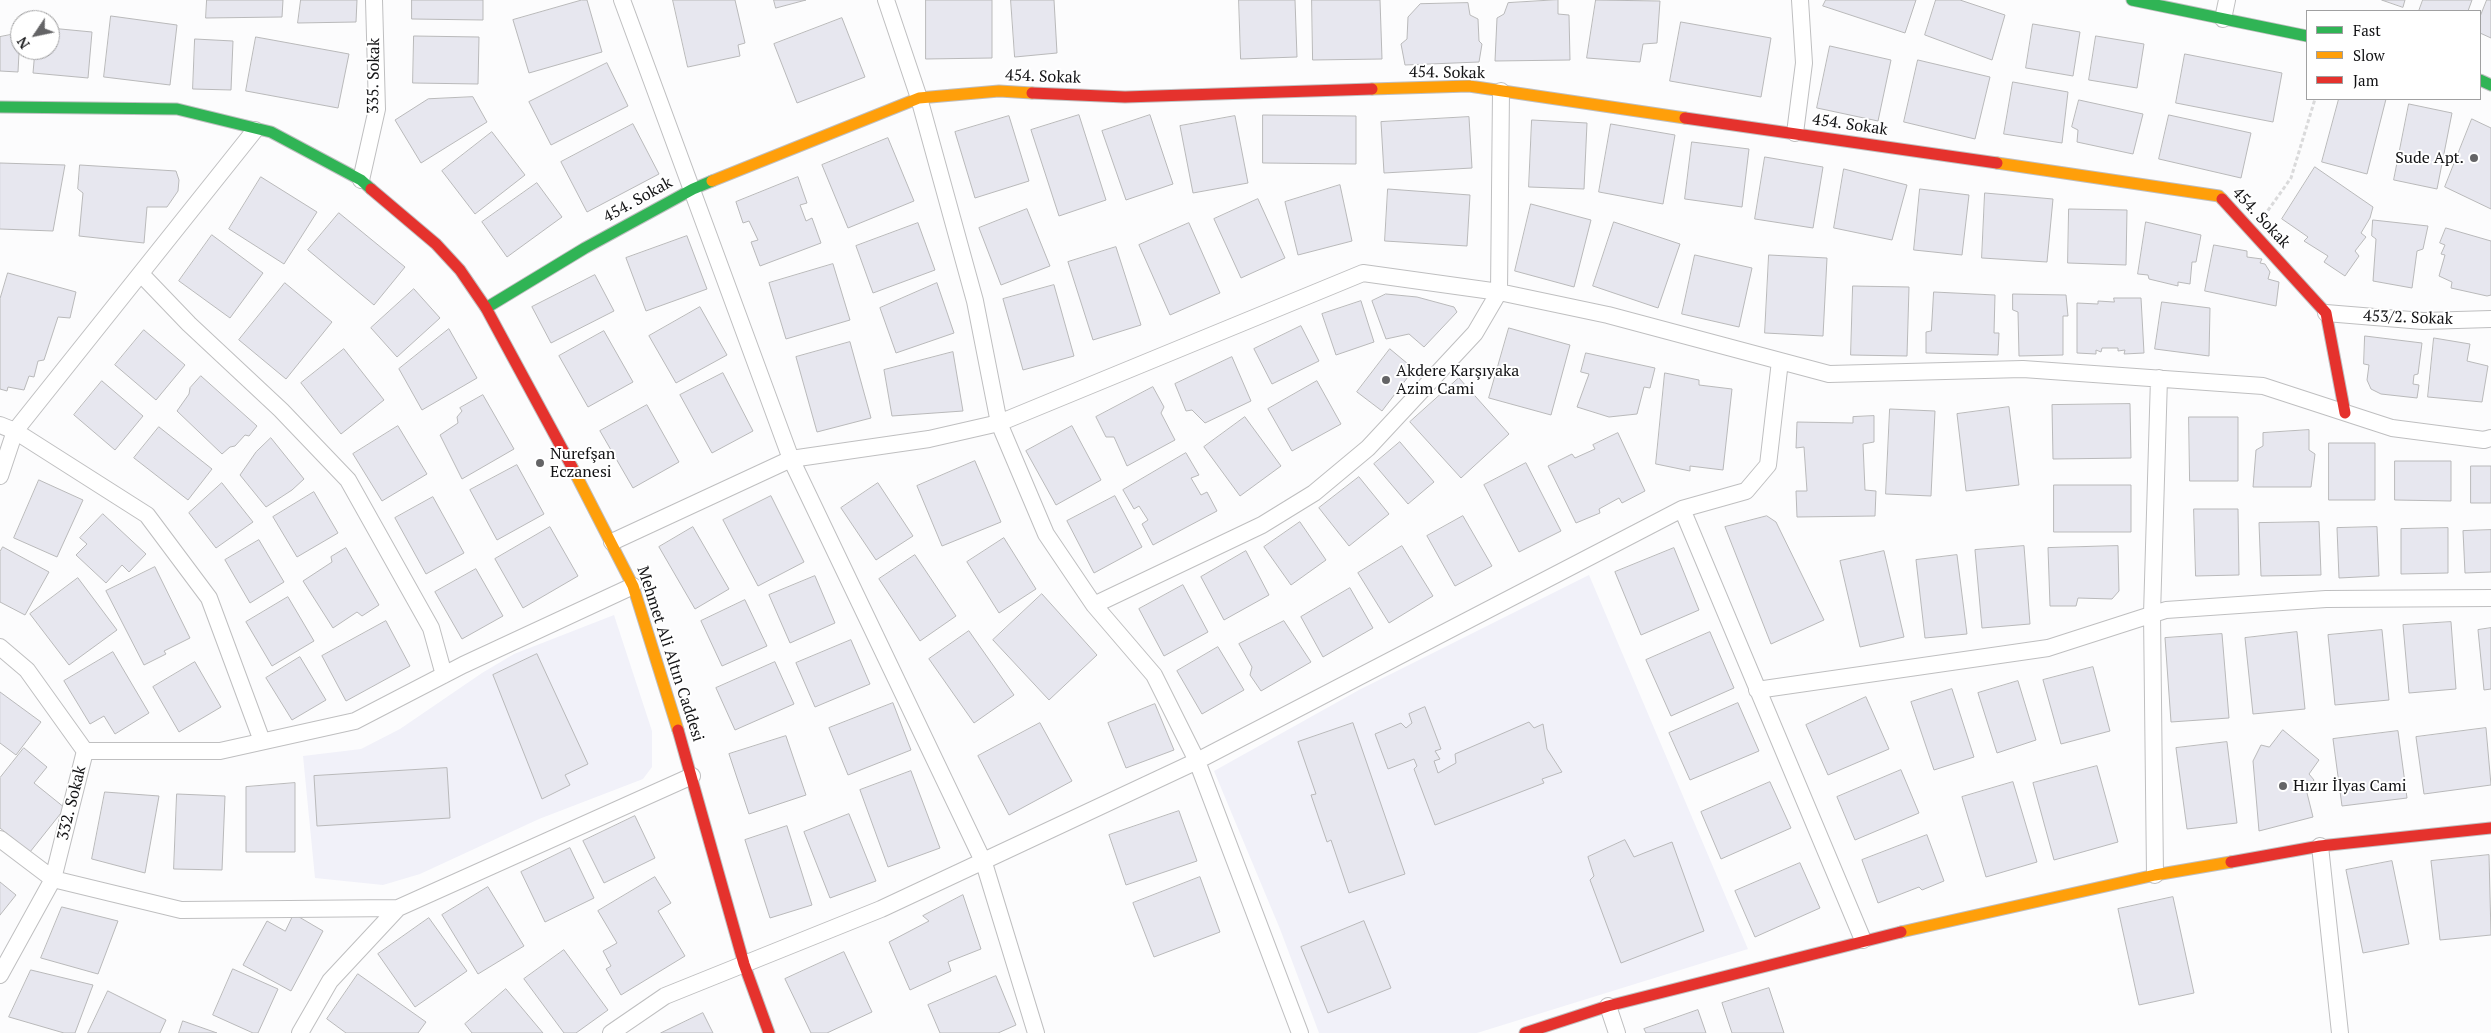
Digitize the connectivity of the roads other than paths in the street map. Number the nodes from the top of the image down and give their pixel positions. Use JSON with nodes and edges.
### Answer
{"nodes":[{"id":1,"x":374,"y":0,"type":"edge"},
{"id":2,"x":622,"y":0,"type":"edge"},
{"id":3,"x":886,"y":0,"type":"edge"},
{"id":4,"x":1800,"y":0,"type":"edge"},
{"id":5,"x":2132,"y":0,"type":"edge"},
{"id":6,"x":2227,"y":0,"type":"edge"},
{"id":7,"x":2222,"y":19,"type":"junction"},
{"id":8,"x":2306,"y":36,"type":"edge"},
{"id":9,"x":1500,"y":91,"type":"junction"},
{"id":10,"x":919,"y":98,"type":"junction"},
{"id":11,"x":0,"y":107,"type":"edge"},
{"id":12,"x":255,"y":130,"type":"junction"},
{"id":13,"x":1795,"y":133,"type":"junction"},
{"id":14,"x":361,"y":180,"type":"junction"},
{"id":15,"x":693,"y":189,"type":"junction"},
{"id":16,"x":141,"y":274,"type":"junction"},
{"id":17,"x":1499,"y":292,"type":"junction"},
{"id":18,"x":486,"y":308,"type":"junction"},
{"id":19,"x":2326,"y":313,"type":"junction"},
{"id":20,"x":2491,"y":319,"type":"edge"},
{"id":21,"x":1780,"y":361,"type":"junction"},
{"id":22,"x":2159,"y":378,"type":"junction"},
{"id":23,"x":2345,"y":413,"type":"junction"},
{"id":24,"x":999,"y":423,"type":"junction"},
{"id":25,"x":8,"y":428,"type":"edge"},
{"id":26,"x":2491,"y":438,"type":"edge"},
{"id":27,"x":791,"y":459,"type":"junction"},
{"id":28,"x":0,"y":476,"type":"edge"},
{"id":29,"x":1682,"y":509,"type":"junction"},
{"id":30,"x":612,"y":542,"type":"junction"},
{"id":31,"x":633,"y":586,"type":"junction"},
{"id":32,"x":2491,"y":598,"type":"edge"},
{"id":33,"x":1094,"y":604,"type":"junction"},
{"id":34,"x":2152,"y":614,"type":"junction"},
{"id":35,"x":0,"y":647,"type":"edge"},
{"id":36,"x":444,"y":674,"type":"junction"},
{"id":37,"x":1757,"y":690,"type":"junction"},
{"id":38,"x":262,"y":741,"type":"junction"},
{"id":39,"x":85,"y":751,"type":"junction"},
{"id":40,"x":1197,"y":761,"type":"junction"},
{"id":41,"x":692,"y":776,"type":"junction"},
{"id":42,"x":2491,"y":828,"type":"edge"},
{"id":43,"x":0,"y":839,"type":"edge"},
{"id":44,"x":2320,"y":846,"type":"junction"},
{"id":45,"x":984,"y":863,"type":"junction"},
{"id":46,"x":2155,"y":875,"type":"junction"},
{"id":47,"x":53,"y":879,"type":"junction"},
{"id":48,"x":398,"y":908,"type":"junction"},
{"id":49,"x":1863,"y":940,"type":"junction"},
{"id":50,"x":744,"y":964,"type":"junction"},
{"id":51,"x":0,"y":975,"type":"edge"},
{"id":52,"x":1608,"y":1006,"type":"junction"},
{"id":53,"x":300,"y":1033,"type":"edge"},
{"id":54,"x":611,"y":1033,"type":"edge"},
{"id":55,"x":769,"y":1033,"type":"edge"},
{"id":56,"x":1036,"y":1033,"type":"edge"},
{"id":57,"x":1300,"y":1033,"type":"edge"},
{"id":58,"x":1526,"y":1033,"type":"edge"},
{"id":59,"x":1617,"y":1033,"type":"edge"},
{"id":60,"x":2340,"y":1033,"type":"edge"}],
"edges":[{"from":1,"to":14,"type":"street","name":"335. Sokak"},
{"from":2,"to":15,"type":"street"},
{"from":3,"to":10,"type":"street"},
{"from":4,"to":13,"type":"street"},
{"from":5,"to":7,"type":"street"},
{"from":6,"to":7,"type":"street"},
{"from":7,"to":8,"type":"street"},
{"from":9,"to":10,"type":"street","name":"454. Sokak"},
{"from":9,"to":13,"type":"street","name":"454. Sokak"},
{"from":9,"to":17,"type":"street"},
{"from":10,"to":15,"type":"street","name":"454. Sokak"},
{"from":10,"to":24,"type":"street"},
{"from":11,"to":12,"type":"street","name":"Mehmet Ali Altın Caddesi"},
{"from":12,"to":14,"type":"street","name":"Mehmet Ali Altın Caddesi"},
{"from":12,"to":16,"type":"street"},
{"from":13,"to":19,"type":"street","name":"454. Sokak"},
{"from":14,"to":18,"type":"street","name":"Mehmet Ali Altın Caddesi"},
{"from":15,"to":18,"type":"street","name":"454. Sokak"},
{"from":15,"to":27,"type":"street"},
{"from":16,"to":25,"type":"street"},
{"from":16,"to":36,"type":"street"},
{"from":17,"to":21,"type":"street"},
{"from":17,"to":24,"type":"street"},
{"from":17,"to":33,"type":"street"},
{"from":18,"to":30,"type":"street","name":"Mehmet Ali Altın Caddesi"},
{"from":19,"to":20,"type":"street","name":"453/2. Sokak"},
{"from":19,"to":23,"type":"street"},
{"from":21,"to":22,"type":"street"},
{"from":21,"to":29,"type":"street"},
{"from":22,"to":23,"type":"street"},
{"from":22,"to":34,"type":"street"},
{"from":23,"to":26,"type":"street"},
{"from":24,"to":27,"type":"street"},
{"from":24,"to":33,"type":"street"},
{"from":25,"to":28,"type":"street"},
{"from":25,"to":38,"type":"street"},
{"from":27,"to":30,"type":"street"},
{"from":27,"to":45,"type":"street"},
{"from":29,"to":37,"type":"street"},
{"from":29,"to":40,"type":"street"},
{"from":30,"to":31,"type":"street","name":"Mehmet Ali Altın Caddesi"},
{"from":31,"to":36,"type":"street"},
{"from":31,"to":41,"type":"street","name":"Mehmet Ali Altın Caddesi"},
{"from":32,"to":34,"type":"street"},
{"from":33,"to":40,"type":"street"},
{"from":34,"to":37,"type":"street"},
{"from":34,"to":46,"type":"street"},
{"from":35,"to":39,"type":"street","name":"332. Sokak"},
{"from":36,"to":38,"type":"street"},
{"from":37,"to":49,"type":"street"},
{"from":38,"to":39,"type":"street"},
{"from":39,"to":47,"type":"street","name":"332. Sokak"},
{"from":40,"to":45,"type":"street"},
{"from":40,"to":57,"type":"street"},
{"from":41,"to":48,"type":"street"},
{"from":41,"to":50,"type":"street","name":"Mehmet Ali Altın Caddesi"},
{"from":42,"to":44,"type":"street"},
{"from":43,"to":47,"type":"street"},
{"from":44,"to":46,"type":"street"},
{"from":44,"to":60,"type":"street"},
{"from":45,"to":50,"type":"street"},
{"from":45,"to":56,"type":"street"},
{"from":46,"to":49,"type":"street"},
{"from":47,"to":48,"type":"street"},
{"from":47,"to":51,"type":"street","name":"332. Sokak"},
{"from":48,"to":53,"type":"street"},
{"from":49,"to":52,"type":"street"},
{"from":50,"to":54,"type":"street"},
{"from":50,"to":55,"type":"street","name":"Mehmet Ali Altın Caddesi"},
{"from":52,"to":58,"type":"street"},
{"from":52,"to":59,"type":"street"}]}
